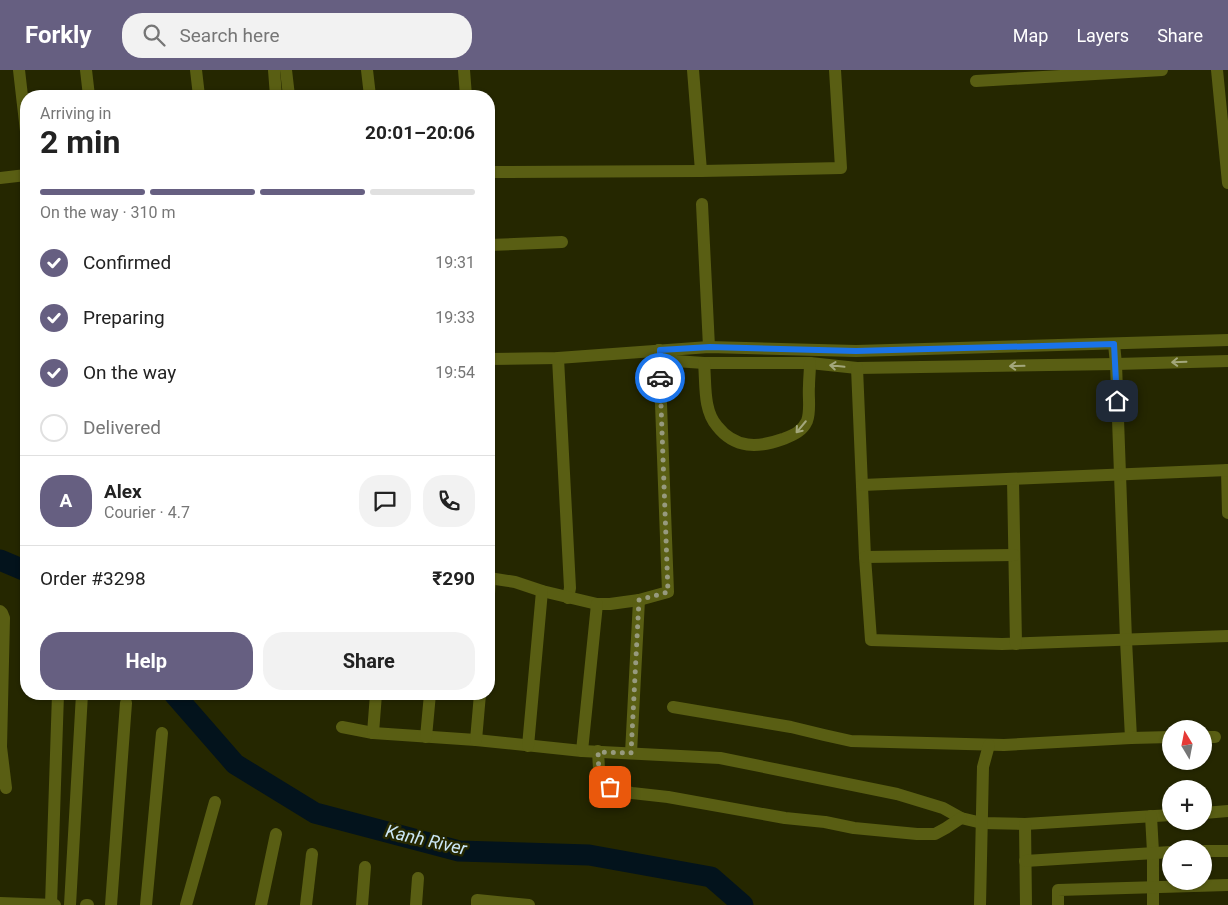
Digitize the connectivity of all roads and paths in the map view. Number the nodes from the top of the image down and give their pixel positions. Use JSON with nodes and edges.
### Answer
{"nodes":[{"id":1,"x":19,"y":70,"type":"edge"},
{"id":2,"x":86,"y":70,"type":"edge"},
{"id":3,"x":196,"y":70,"type":"edge"},
{"id":4,"x":274,"y":70,"type":"edge"},
{"id":5,"x":286,"y":70,"type":"edge"},
{"id":6,"x":367,"y":70,"type":"edge"},
{"id":7,"x":464,"y":70,"type":"edge"},
{"id":8,"x":693,"y":70,"type":"edge"},
{"id":9,"x":835,"y":70,"type":"edge"},
{"id":10,"x":1162,"y":70,"type":"edge"},
{"id":11,"x":1217,"y":70,"type":"edge"},
{"id":12,"x":976,"y":82,"type":"dead end"},
{"id":13,"x":21,"y":90,"type":"edge"},
{"id":14,"x":88,"y":90,"type":"edge"},
{"id":15,"x":198,"y":90,"type":"edge"},
{"id":16,"x":276,"y":90,"type":"edge"},
{"id":17,"x":288,"y":90,"type":"edge"},
{"id":18,"x":369,"y":90,"type":"edge"},
{"id":19,"x":466,"y":90,"type":"edge"},
{"id":20,"x":701,"y":171,"type":"junction"},
{"id":21,"x":495,"y":172,"type":"edge"},
{"id":22,"x":20,"y":176,"type":"edge"},
{"id":23,"x":0,"y":178,"type":"edge"},
{"id":24,"x":1228,"y":183,"type":"edge"},
{"id":25,"x":702,"y":204,"type":"dead end"},
{"id":26,"x":562,"y":242,"type":"dead end"},
{"id":27,"x":495,"y":245,"type":"edge"},
{"id":28,"x":1228,"y":340,"type":"edge"},
{"id":29,"x":1114,"y":344,"type":"junction"},
{"id":30,"x":710,"y":347,"type":"junction"},
{"id":31,"x":660,"y":350,"type":"junction"},
{"id":32,"x":558,"y":358,"type":"junction"},
{"id":33,"x":495,"y":359,"type":"edge"},
{"id":34,"x":1228,"y":361,"type":"edge"},
{"id":35,"x":704,"y":363,"type":"junction"},
{"id":36,"x":810,"y":363,"type":"junction"},
{"id":37,"x":1116,"y":364,"type":"junction"},
{"id":38,"x":857,"y":368,"type":"junction"},
{"id":39,"x":1227,"y":470,"type":"edge"},
{"id":40,"x":1120,"y":475,"type":"junction"},
{"id":41,"x":1013,"y":480,"type":"junction"},
{"id":42,"x":862,"y":485,"type":"junction"},
{"id":43,"x":1228,"y":513,"type":"edge"},
{"id":44,"x":1014,"y":555,"type":"junction"},
{"id":45,"x":865,"y":557,"type":"junction"},
{"id":46,"x":495,"y":579,"type":"edge"},
{"id":47,"x":542,"y":591,"type":"junction"},
{"id":48,"x":568,"y":598,"type":"junction"},
{"id":49,"x":639,"y":600,"type":"junction"},
{"id":50,"x":596,"y":604,"type":"junction"},
{"id":51,"x":0,"y":611,"type":"edge"},
{"id":52,"x":1228,"y":636,"type":"edge"},
{"id":53,"x":1126,"y":640,"type":"junction"},
{"id":54,"x":1016,"y":644,"type":"junction"},
{"id":55,"x":58,"y":700,"type":"edge"},
{"id":56,"x":82,"y":700,"type":"edge"},
{"id":57,"x":375,"y":700,"type":"edge"},
{"id":58,"x":429,"y":700,"type":"edge"},
{"id":59,"x":479,"y":700,"type":"edge"},
{"id":60,"x":126,"y":703,"type":"dead end"},
{"id":61,"x":673,"y":708,"type":"dead end"},
{"id":62,"x":342,"y":727,"type":"dead end"},
{"id":63,"x":162,"y":733,"type":"dead end"},
{"id":64,"x":372,"y":733,"type":"junction"},
{"id":65,"x":426,"y":737,"type":"junction"},
{"id":66,"x":1162,"y":737,"type":"edge"},
{"id":67,"x":1131,"y":738,"type":"junction"},
{"id":68,"x":476,"y":740,"type":"junction"},
{"id":69,"x":989,"y":745,"type":"junction"},
{"id":70,"x":528,"y":746,"type":"junction"},
{"id":71,"x":582,"y":751,"type":"junction"},
{"id":72,"x":598,"y":752,"type":"junction"},
{"id":73,"x":631,"y":753,"type":"junction"},
{"id":74,"x":6,"y":788,"type":"dead end"},
{"id":75,"x":216,"y":802,"type":"dead end"},
{"id":76,"x":1228,"y":812,"type":"edge"},
{"id":77,"x":1212,"y":813,"type":"edge"},
{"id":78,"x":1162,"y":815,"type":"edge"},
{"id":79,"x":1151,"y":816,"type":"junction"},
{"id":80,"x":961,"y":818,"type":"junction"},
{"id":81,"x":982,"y":824,"type":"junction"},
{"id":82,"x":1024,"y":824,"type":"junction"},
{"id":83,"x":276,"y":834,"type":"dead end"},
{"id":84,"x":1212,"y":851,"type":"edge"},
{"id":85,"x":1228,"y":851,"type":"edge"},
{"id":86,"x":1153,"y":852,"type":"junction"},
{"id":87,"x":1162,"y":852,"type":"edge"},
{"id":88,"x":312,"y":854,"type":"dead end"},
{"id":89,"x":1025,"y":861,"type":"junction"},
{"id":90,"x":365,"y":867,"type":"dead end"},
{"id":91,"x":418,"y":878,"type":"dead end"},
{"id":92,"x":1228,"y":885,"type":"edge"},
{"id":93,"x":1153,"y":887,"type":"junction"},
{"id":94,"x":0,"y":903,"type":"edge"},
{"id":95,"x":18,"y":905,"type":"edge"},
{"id":96,"x":51,"y":905,"type":"edge"},
{"id":97,"x":55,"y":905,"type":"edge"},
{"id":98,"x":70,"y":905,"type":"edge"},
{"id":99,"x":111,"y":905,"type":"edge"},
{"id":100,"x":146,"y":905,"type":"edge"},
{"id":101,"x":186,"y":905,"type":"edge"},
{"id":102,"x":261,"y":905,"type":"edge"},
{"id":103,"x":306,"y":905,"type":"edge"},
{"id":104,"x":362,"y":905,"type":"edge"},
{"id":105,"x":416,"y":905,"type":"edge"},
{"id":106,"x":477,"y":905,"type":"edge"},
{"id":107,"x":529,"y":905,"type":"edge"},
{"id":108,"x":980,"y":905,"type":"edge"},
{"id":109,"x":1026,"y":905,"type":"edge"},
{"id":110,"x":1058,"y":905,"type":"edge"},
{"id":111,"x":1153,"y":905,"type":"edge"}],
"edges":[{"from":1,"to":13,"type":"street"},
{"from":2,"to":14,"type":"street"},
{"from":3,"to":15,"type":"street"},
{"from":4,"to":16,"type":"street"},
{"from":5,"to":17,"type":"street"},
{"from":6,"to":18,"type":"street"},
{"from":7,"to":19,"type":"street"},
{"from":8,"to":20,"type":"street"},
{"from":9,"to":20,"type":"street"},
{"from":10,"to":12,"type":"street"},
{"from":11,"to":24,"type":"street"},
{"from":20,"to":21,"type":"street"},
{"from":22,"to":23,"type":"street"},
{"from":25,"to":30,"type":"street"},
{"from":26,"to":27,"type":"street"},
{"from":28,"to":29,"type":"street"},
{"from":29,"to":30,"type":"street"},
{"from":29,"to":37,"type":"street"},
{"from":30,"to":31,"type":"street"},
{"from":31,"to":32,"type":"street"},
{"from":31,"to":35,"type":"street"},
{"from":31,"to":49,"type":"street"},
{"from":32,"to":33,"type":"street"},
{"from":32,"to":48,"type":"street"},
{"from":34,"to":37,"type":"street","one_way":true},
{"from":35,"to":36,"type":"street"},
{"from":36,"to":35,"type":"street","one_way":true},
{"from":38,"to":36,"type":"street","one_way":true},
{"from":37,"to":38,"type":"street","one_way":true},
{"from":37,"to":40,"type":"street"},
{"from":38,"to":42,"type":"street"},
{"from":39,"to":40,"type":"street"},
{"from":39,"to":43,"type":"street"},
{"from":40,"to":41,"type":"street"},
{"from":40,"to":53,"type":"street"},
{"from":41,"to":42,"type":"street"},
{"from":41,"to":44,"type":"street"},
{"from":42,"to":45,"type":"street"},
{"from":44,"to":45,"type":"street"},
{"from":44,"to":54,"type":"street"},
{"from":45,"to":54,"type":"street"},
{"from":46,"to":47,"type":"street"},
{"from":47,"to":48,"type":"street"},
{"from":47,"to":70,"type":"street"},
{"from":48,"to":50,"type":"street"},
{"from":49,"to":50,"type":"street"},
{"from":49,"to":73,"type":"street"},
{"from":50,"to":71,"type":"street"},
{"from":51,"to":74,"type":"street"},
{"from":52,"to":53,"type":"street"},
{"from":53,"to":54,"type":"street"},
{"from":53,"to":67,"type":"street"},
{"from":55,"to":96,"type":"street"},
{"from":56,"to":98,"type":"street"},
{"from":57,"to":64,"type":"street"},
{"from":58,"to":65,"type":"street"},
{"from":59,"to":68,"type":"street"},
{"from":60,"to":99,"type":"street"},
{"from":61,"to":69,"type":"street"},
{"from":62,"to":64,"type":"street"},
{"from":63,"to":100,"type":"street"},
{"from":64,"to":65,"type":"street"},
{"from":65,"to":68,"type":"street"},
{"from":66,"to":67,"type":"street"},
{"from":67,"to":69,"type":"street"},
{"from":68,"to":70,"type":"street"},
{"from":69,"to":81,"type":"street"},
{"from":70,"to":71,"type":"street"},
{"from":71,"to":72,"type":"street"},
{"from":72,"to":73,"type":"street"},
{"from":72,"to":80,"type":"street"},
{"from":73,"to":80,"type":"street"},
{"from":75,"to":101,"type":"street"},
{"from":76,"to":77,"type":"street"},
{"from":78,"to":79,"type":"street"},
{"from":79,"to":82,"type":"street"},
{"from":79,"to":86,"type":"street"},
{"from":80,"to":81,"type":"street"},
{"from":81,"to":82,"type":"street"},
{"from":81,"to":108,"type":"street"},
{"from":82,"to":89,"type":"street"},
{"from":83,"to":102,"type":"street"},
{"from":84,"to":85,"type":"street"},
{"from":86,"to":87,"type":"street"},
{"from":86,"to":89,"type":"street"},
{"from":86,"to":93,"type":"street"},
{"from":88,"to":103,"type":"street"},
{"from":89,"to":109,"type":"street"},
{"from":90,"to":104,"type":"street"},
{"from":91,"to":105,"type":"street"},
{"from":92,"to":93,"type":"street"},
{"from":93,"to":110,"type":"street"},
{"from":93,"to":111,"type":"street"},
{"from":94,"to":95,"type":"street"},
{"from":95,"to":96,"type":"street"},
{"from":96,"to":97,"type":"street"},
{"from":106,"to":107,"type":"street"}]}
